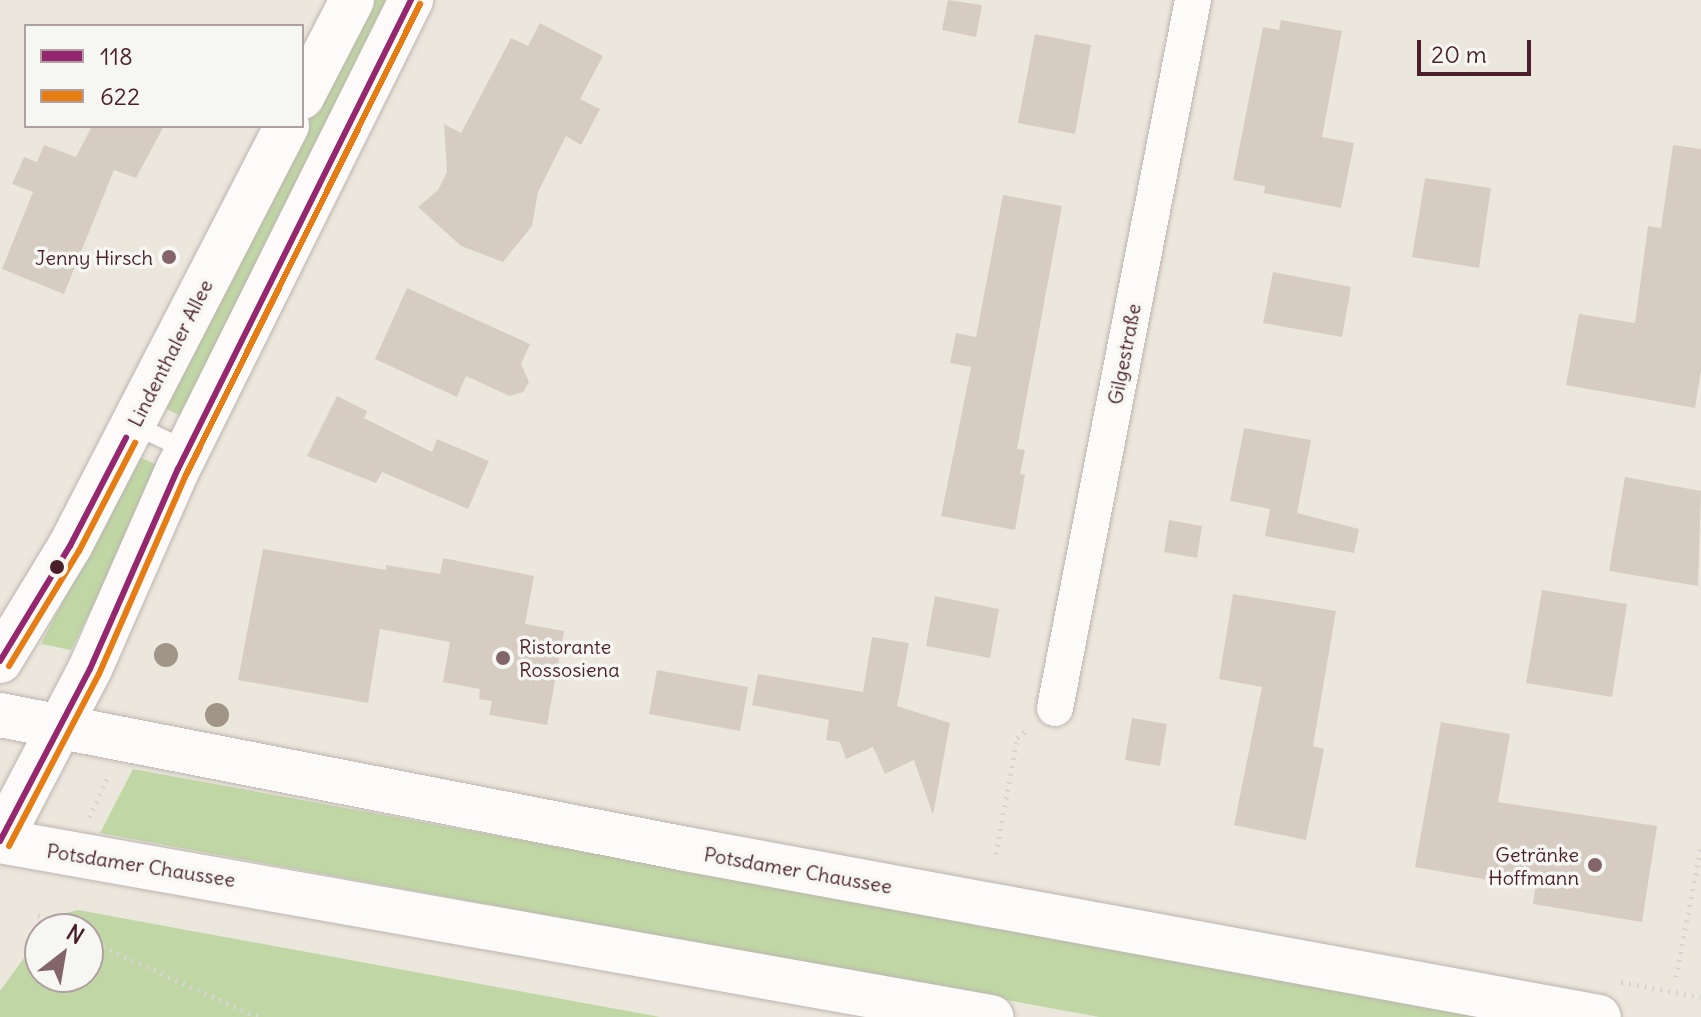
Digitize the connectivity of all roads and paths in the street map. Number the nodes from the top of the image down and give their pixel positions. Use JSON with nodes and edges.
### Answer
{"nodes":[{"id":1,"x":352,"y":0,"type":"edge"},
{"id":2,"x":411,"y":0,"type":"edge"},
{"id":3,"x":1193,"y":0,"type":"edge"},
{"id":4,"x":304,"y":93,"type":"edge"},
{"id":5,"x":286,"y":128,"type":"edge"},
{"id":6,"x":134,"y":425,"type":"junction"},
{"id":7,"x":187,"y":450,"type":"junction"},
{"id":8,"x":0,"y":661,"type":"edge"},
{"id":9,"x":1055,"y":708,"type":"joint"},
{"id":10,"x":0,"y":715,"type":"edge"},
{"id":11,"x":61,"y":726,"type":"junction"},
{"id":12,"x":116,"y":762,"type":"dead end"},
{"id":13,"x":81,"y":832,"type":"dead end"},
{"id":14,"x":0,"y":841,"type":"edge"},
{"id":15,"x":1701,"y":846,"type":"edge"},
{"id":16,"x":996,"y":854,"type":"dead end"},
{"id":17,"x":104,"y":947,"type":"edge"},
{"id":18,"x":1676,"y":977,"type":"dead end"},
{"id":19,"x":258,"y":1017,"type":"edge"},
{"id":20,"x":991,"y":1017,"type":"edge"},
{"id":21,"x":1599,"y":1017,"type":"edge"}],
"edges":[{"from":1,"to":4,"type":"main road"},
{"from":2,"to":7,"type":"main road"},
{"from":3,"to":9,"type":"street","name":"Gilgestraße"},
{"from":5,"to":6,"type":"main road","name":"Lindenthaler Allee"},
{"from":6,"to":7,"type":"lane"},
{"from":6,"to":8,"type":"main road","name":"Lindenthaler Allee"},
{"from":7,"to":11,"type":"main road"},
{"from":9,"to":16,"type":"path"},
{"from":10,"to":11,"type":"main road","name":"Potsdamer Chaussee"},
{"from":11,"to":14,"type":"main road"},
{"from":11,"to":21,"type":"main road","name":"Potsdamer Chaussee"},
{"from":12,"to":13,"type":"path"},
{"from":14,"to":20,"type":"main road","name":"Potsdamer Chaussee"},
{"from":15,"to":18,"type":"path"},
{"from":17,"to":19,"type":"path"}]}
